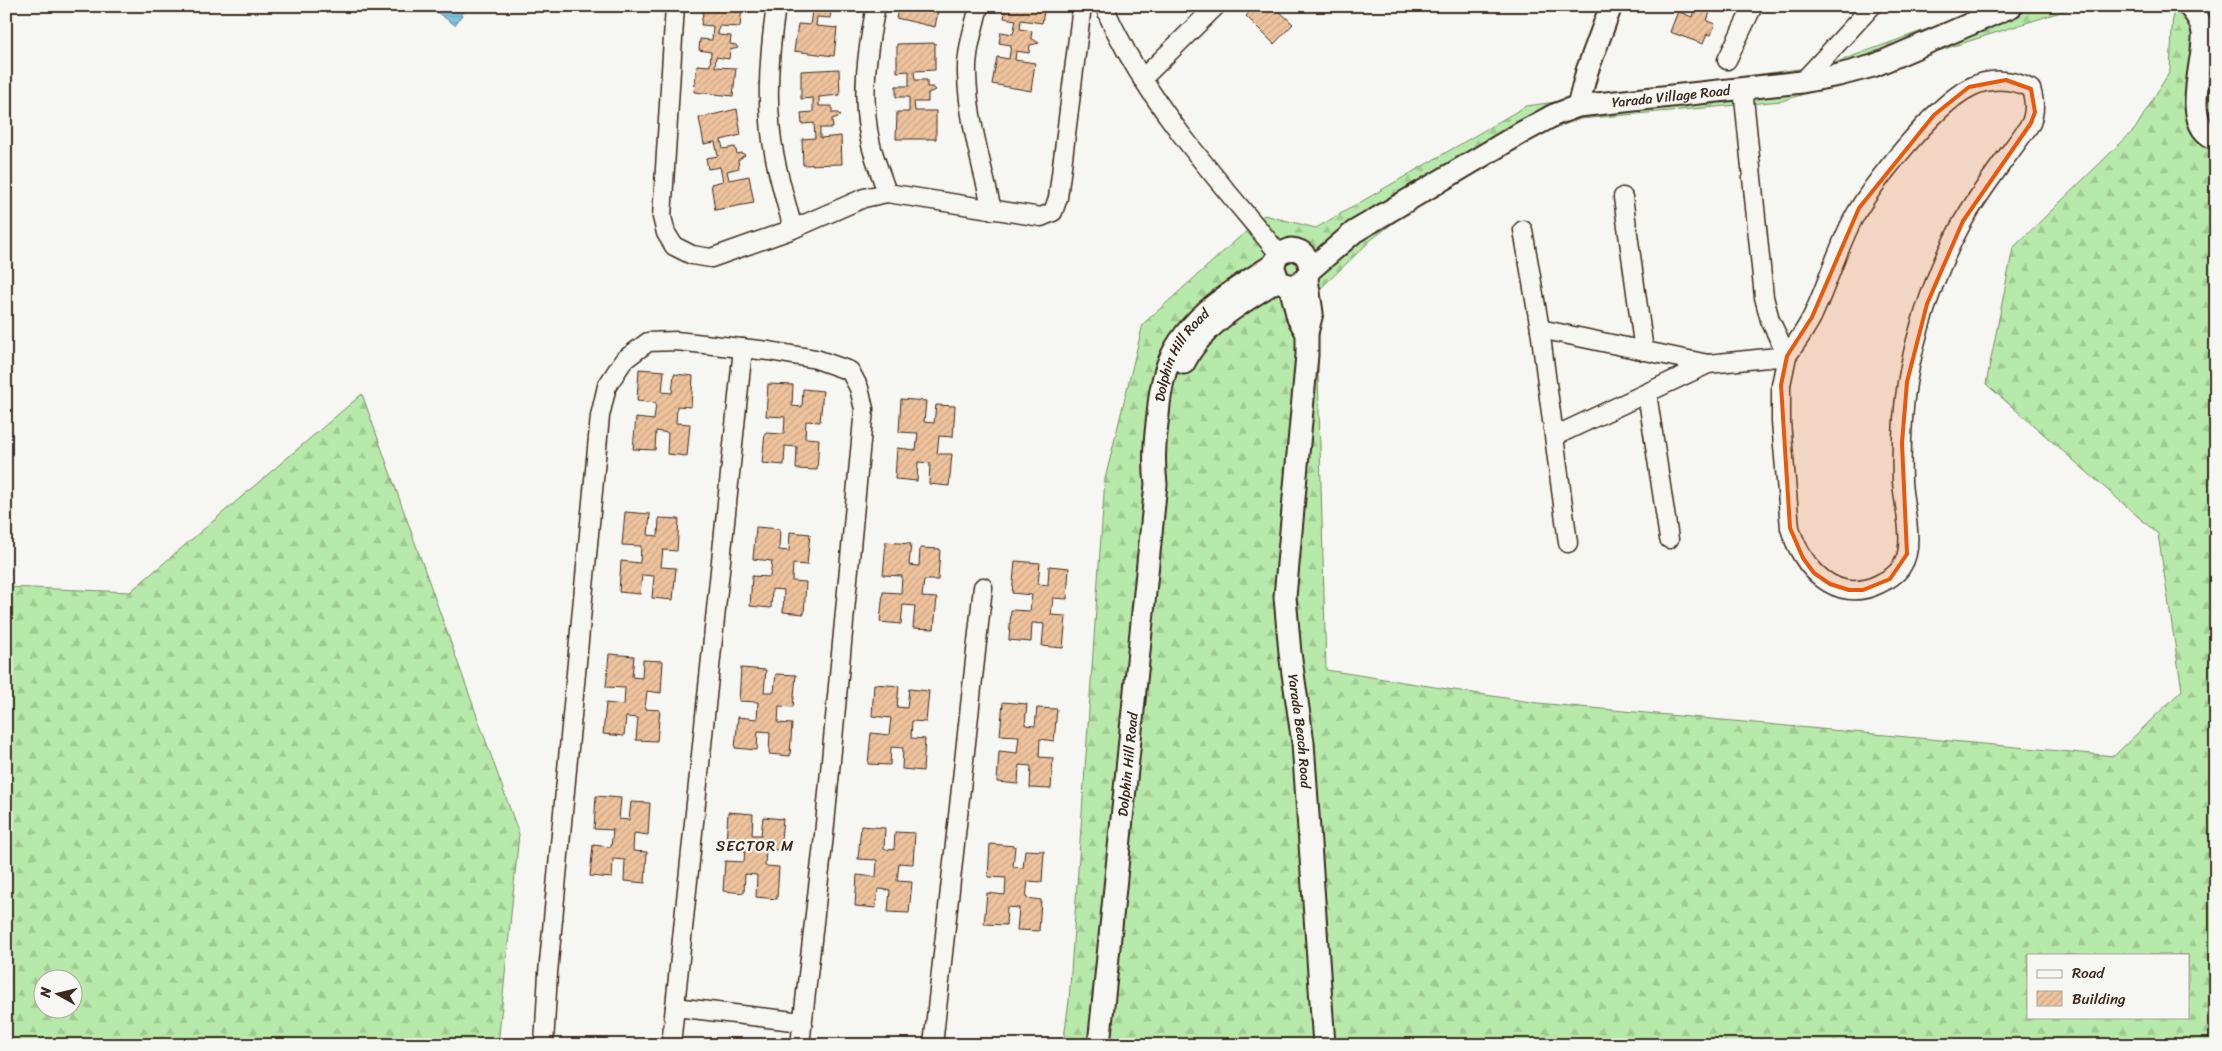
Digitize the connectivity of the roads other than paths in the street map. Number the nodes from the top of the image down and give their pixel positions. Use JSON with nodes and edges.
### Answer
{"nodes":[{"id":1,"x":675,"y":6,"type":"edge"},
{"id":2,"x":776,"y":6,"type":"edge"},
{"id":3,"x":876,"y":6,"type":"edge"},
{"id":4,"x":979,"y":6,"type":"edge"},
{"id":5,"x":1082,"y":6,"type":"edge"},
{"id":6,"x":1105,"y":6,"type":"edge"},
{"id":7,"x":1216,"y":6,"type":"edge"},
{"id":8,"x":1611,"y":6,"type":"edge"},
{"id":9,"x":1753,"y":6,"type":"edge"},
{"id":10,"x":1872,"y":6,"type":"edge"},
{"id":11,"x":2012,"y":6,"type":"edge"},
{"id":12,"x":2189,"y":6,"type":"edge"},
{"id":13,"x":1726,"y":60,"type":"dead end"},
{"id":14,"x":1142,"y":79,"type":"junction"},
{"id":15,"x":1802,"y":82,"type":"junction"},
{"id":16,"x":1743,"y":88,"type":"junction"},
{"id":17,"x":1578,"y":106,"type":"junction"},
{"id":18,"x":2216,"y":138,"type":"edge"},
{"id":19,"x":887,"y":193,"type":"junction"},
{"id":20,"x":1623,"y":198,"type":"dead end"},
{"id":21,"x":992,"y":210,"type":"junction"},
{"id":22,"x":793,"y":229,"type":"junction"},
{"id":23,"x":1523,"y":230,"type":"dead end"},
{"id":24,"x":1292,"y":270,"type":"junction"},
{"id":25,"x":1540,"y":329,"type":"junction"},
{"id":26,"x":743,"y":348,"type":"junction"},
{"id":27,"x":1644,"y":351,"type":"junction"},
{"id":28,"x":1787,"y":356,"type":"junction"},
{"id":29,"x":1708,"y":364,"type":"junction"},
{"id":30,"x":1647,"y":393,"type":"junction"},
{"id":31,"x":1555,"y":436,"type":"junction"},
{"id":32,"x":1669,"y":539,"type":"dead end"},
{"id":33,"x":1568,"y":543,"type":"dead end"},
{"id":34,"x":983,"y":587,"type":"dead end"},
{"id":35,"x":675,"y":1007,"type":"junction"},
{"id":36,"x":802,"y":1022,"type":"junction"},
{"id":37,"x":544,"y":1045,"type":"edge"},
{"id":38,"x":672,"y":1045,"type":"edge"},
{"id":39,"x":800,"y":1045,"type":"edge"},
{"id":40,"x":932,"y":1045,"type":"edge"},
{"id":41,"x":1099,"y":1045,"type":"edge"},
{"id":42,"x":1324,"y":1045,"type":"edge"}],
"edges":[{"from":1,"to":22,"type":"street"},
{"from":2,"to":22,"type":"street"},
{"from":3,"to":19,"type":"street"},
{"from":4,"to":21,"type":"street"},
{"from":5,"to":21,"type":"street"},
{"from":6,"to":14,"type":"street"},
{"from":7,"to":14,"type":"street"},
{"from":8,"to":17,"type":"street"},
{"from":9,"to":13,"type":"street"},
{"from":10,"to":15,"type":"street"},
{"from":11,"to":15,"type":"street","name":"Yarada Village Road"},
{"from":12,"to":18,"type":"street"},
{"from":14,"to":24,"type":"street"},
{"from":15,"to":16,"type":"street","name":"Yarada Village Road"},
{"from":16,"to":17,"type":"street","name":"Yarada Village Road"},
{"from":16,"to":28,"type":"street"},
{"from":17,"to":24,"type":"street","name":"Yarada Village Road"},
{"from":19,"to":21,"type":"street"},
{"from":19,"to":22,"type":"street"},
{"from":20,"to":27,"type":"street"},
{"from":23,"to":25,"type":"street"},
{"from":24,"to":41,"type":"street","name":"Dolphin Hill Road"},
{"from":24,"to":42,"type":"street","name":"Yarada Beach Road"},
{"from":25,"to":27,"type":"street"},
{"from":25,"to":31,"type":"street"},
{"from":26,"to":35,"type":"street"},
{"from":26,"to":36,"type":"street"},
{"from":26,"to":37,"type":"street"},
{"from":27,"to":29,"type":"street"},
{"from":28,"to":28,"type":"street"},
{"from":28,"to":29,"type":"street"},
{"from":29,"to":30,"type":"street"},
{"from":30,"to":31,"type":"street"},
{"from":30,"to":32,"type":"street"},
{"from":31,"to":33,"type":"street"},
{"from":34,"to":40,"type":"street"},
{"from":35,"to":36,"type":"street"},
{"from":35,"to":38,"type":"street"},
{"from":36,"to":39,"type":"street"}]}
